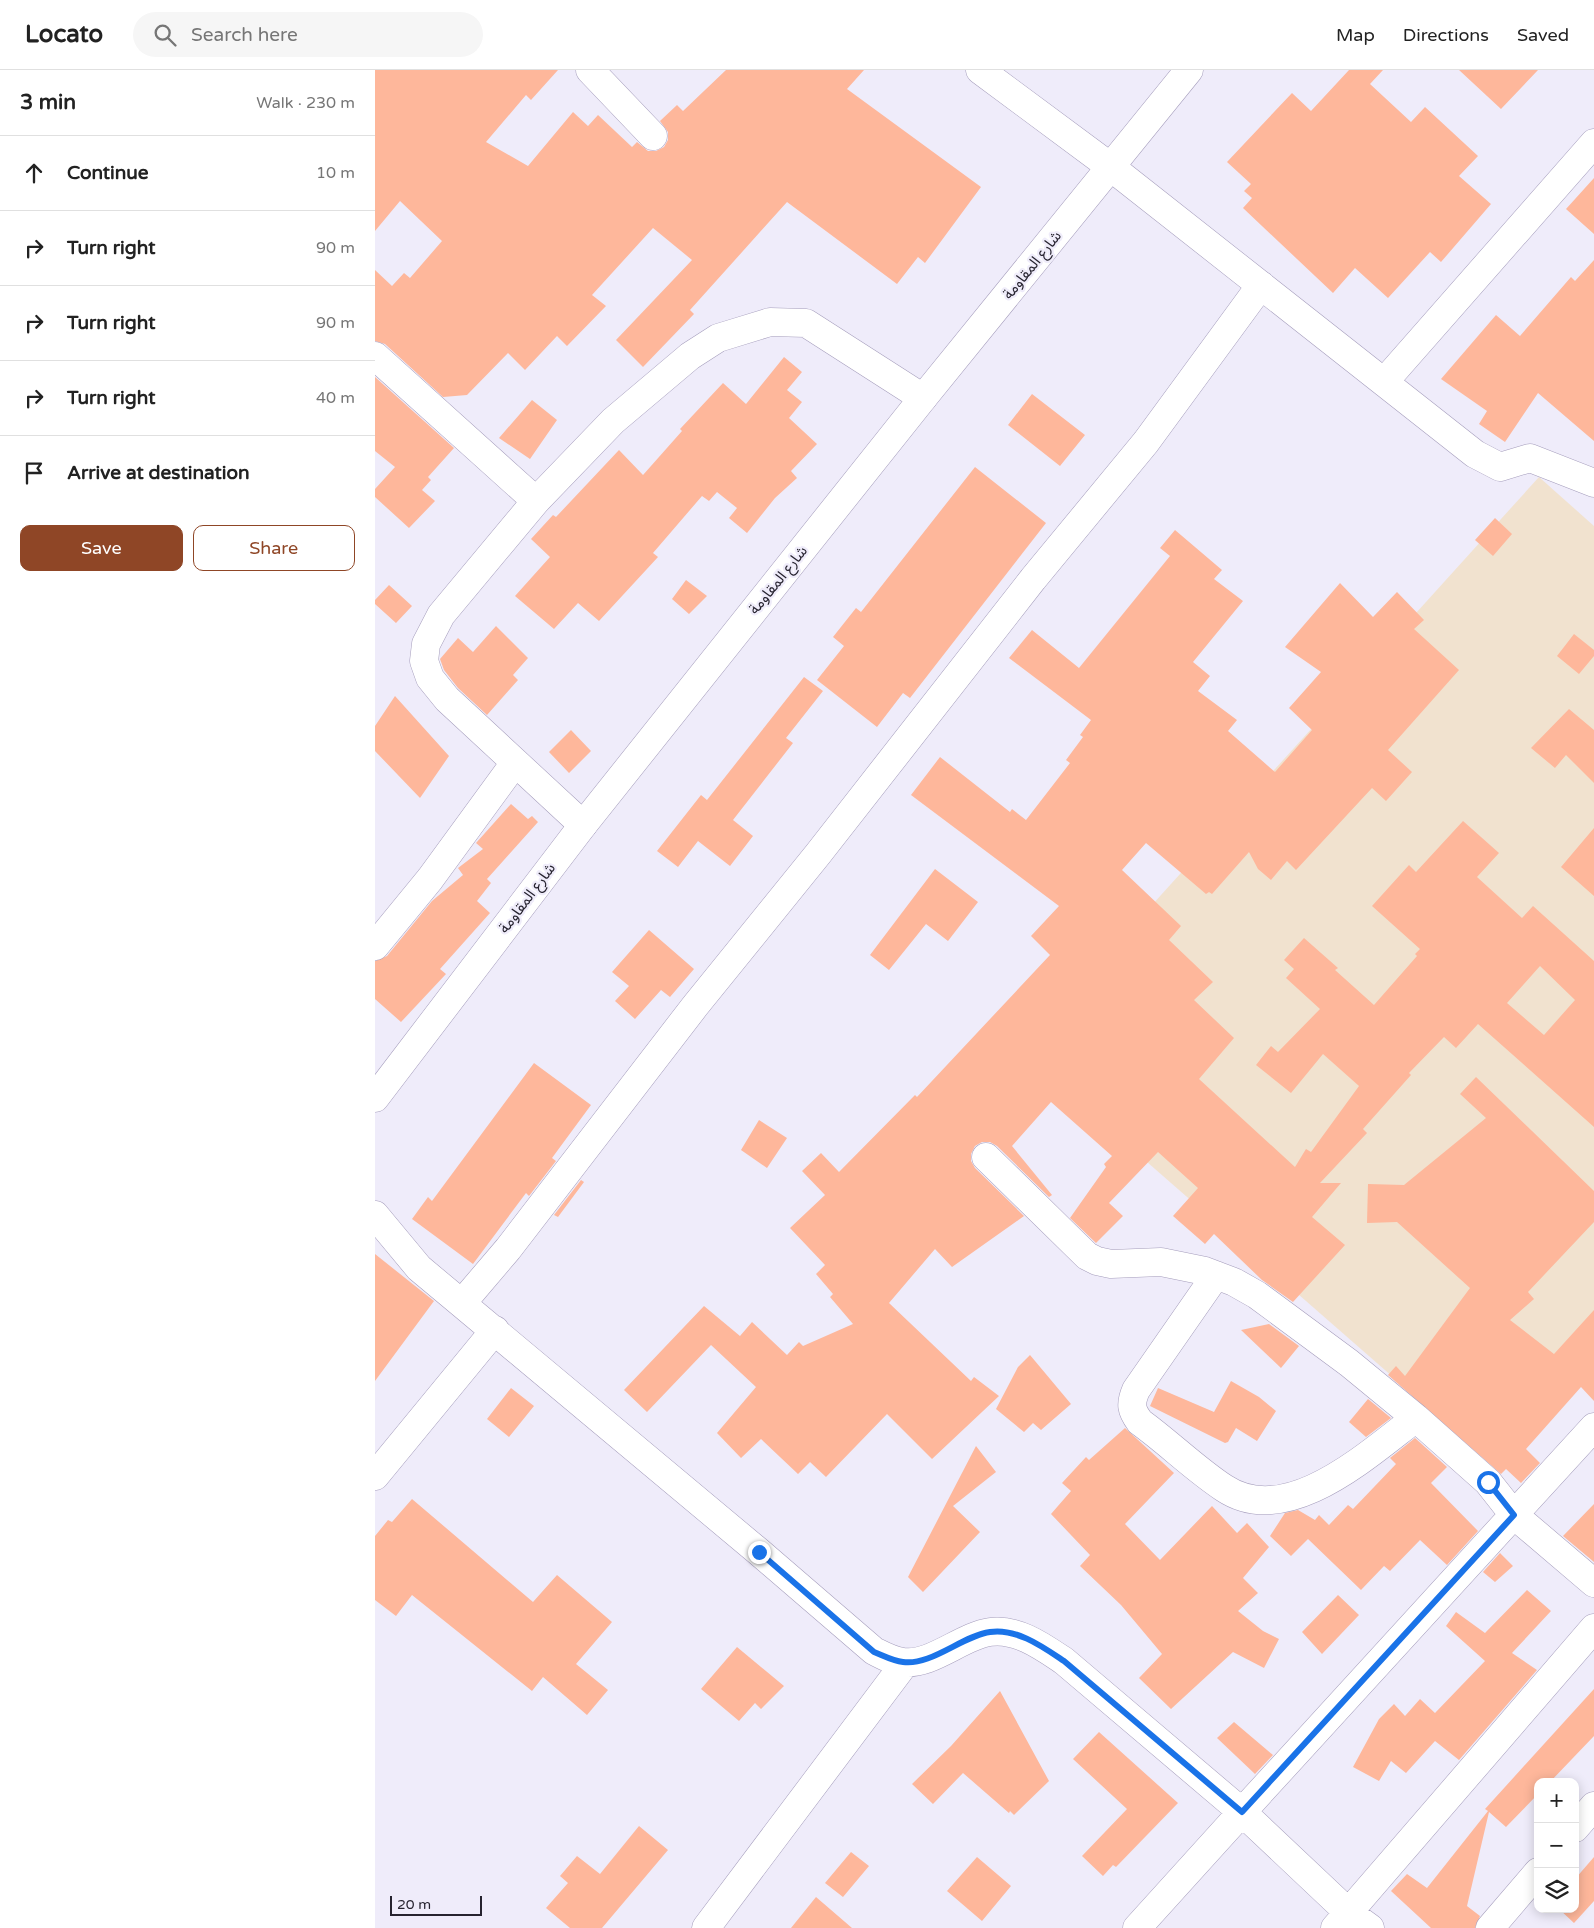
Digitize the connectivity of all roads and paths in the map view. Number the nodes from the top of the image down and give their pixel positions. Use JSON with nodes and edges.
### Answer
{"nodes":[{"id":1,"x":590,"y":70,"type":"edge"},
{"id":2,"x":980,"y":70,"type":"edge"},
{"id":3,"x":1189,"y":70,"type":"edge"},
{"id":4,"x":653,"y":136,"type":"dead end"},
{"id":5,"x":1594,"y":143,"type":"edge"},
{"id":6,"x":1112,"y":168,"type":"junction"},
{"id":7,"x":1261,"y":285,"type":"junction"},
{"id":8,"x":375,"y":356,"type":"edge"},
{"id":9,"x":1384,"y":382,"type":"junction"},
{"id":10,"x":923,"y":398,"type":"junction"},
{"id":11,"x":1594,"y":483,"type":"edge"},
{"id":12,"x":536,"y":501,"type":"junction"},
{"id":13,"x":514,"y":764,"type":"junction"},
{"id":14,"x":583,"y":825,"type":"junction"},
{"id":15,"x":375,"y":946,"type":"edge"},
{"id":16,"x":375,"y":1098,"type":"edge"},
{"id":17,"x":986,"y":1157,"type":"dead end"},
{"id":18,"x":375,"y":1215,"type":"edge"},
{"id":19,"x":1216,"y":1275,"type":"junction"},
{"id":20,"x":462,"y":1304,"type":"junction"},
{"id":21,"x":495,"y":1330,"type":"junction"},
{"id":22,"x":1416,"y":1418,"type":"junction"},
{"id":23,"x":1594,"y":1427,"type":"edge"},
{"id":24,"x":375,"y":1476,"type":"edge"},
{"id":25,"x":1514,"y":1515,"type":"junction"},
{"id":26,"x":1594,"y":1583,"type":"edge"},
{"id":27,"x":1594,"y":1628,"type":"edge"},
{"id":28,"x":905,"y":1663,"type":"junction"},
{"id":29,"x":1594,"y":1806,"type":"edge"},
{"id":30,"x":1242,"y":1812,"type":"junction"},
{"id":31,"x":1579,"y":1823,"type":"edge"},
{"id":32,"x":1534,"y":1877,"type":"edge"},
{"id":33,"x":1342,"y":1920,"type":"edge"},
{"id":34,"x":706,"y":1928,"type":"edge"},
{"id":35,"x":1137,"y":1928,"type":"edge"},
{"id":36,"x":1370,"y":1928,"type":"edge"},
{"id":37,"x":1490,"y":1928,"type":"edge"}],
"edges":[{"from":1,"to":4,"type":"main road"},
{"from":2,"to":6,"type":"main road"},
{"from":3,"to":6,"type":"main road","name":"شارع المقاومة"},
{"from":5,"to":9,"type":"main road"},
{"from":6,"to":7,"type":"main road"},
{"from":6,"to":10,"type":"main road","name":"شارع المقاومة"},
{"from":7,"to":9,"type":"main road"},
{"from":7,"to":20,"type":"main road"},
{"from":8,"to":12,"type":"main road"},
{"from":9,"to":11,"type":"main road"},
{"from":10,"to":12,"type":"main road"},
{"from":10,"to":14,"type":"main road","name":"شارع المقاومة"},
{"from":12,"to":13,"type":"main road"},
{"from":13,"to":14,"type":"main road"},
{"from":13,"to":15,"type":"main road"},
{"from":14,"to":16,"type":"main road","name":"شارع المقاومة"},
{"from":17,"to":19,"type":"main road"},
{"from":18,"to":20,"type":"main road"},
{"from":19,"to":22,"type":"main road"},
{"from":19,"to":22,"type":"main road"},
{"from":20,"to":21,"type":"main road"},
{"from":21,"to":24,"type":"main road"},
{"from":21,"to":28,"type":"main road"},
{"from":22,"to":25,"type":"main road"},
{"from":23,"to":25,"type":"main road"},
{"from":25,"to":26,"type":"main road"},
{"from":25,"to":30,"type":"main road"},
{"from":27,"to":33,"type":"main road"},
{"from":28,"to":30,"type":"main road"},
{"from":28,"to":34,"type":"main road"},
{"from":29,"to":31,"type":"main road"},
{"from":30,"to":33,"type":"main road"},
{"from":30,"to":35,"type":"main road"},
{"from":32,"to":37,"type":"main road"},
{"from":33,"to":36,"type":"main road"}]}
